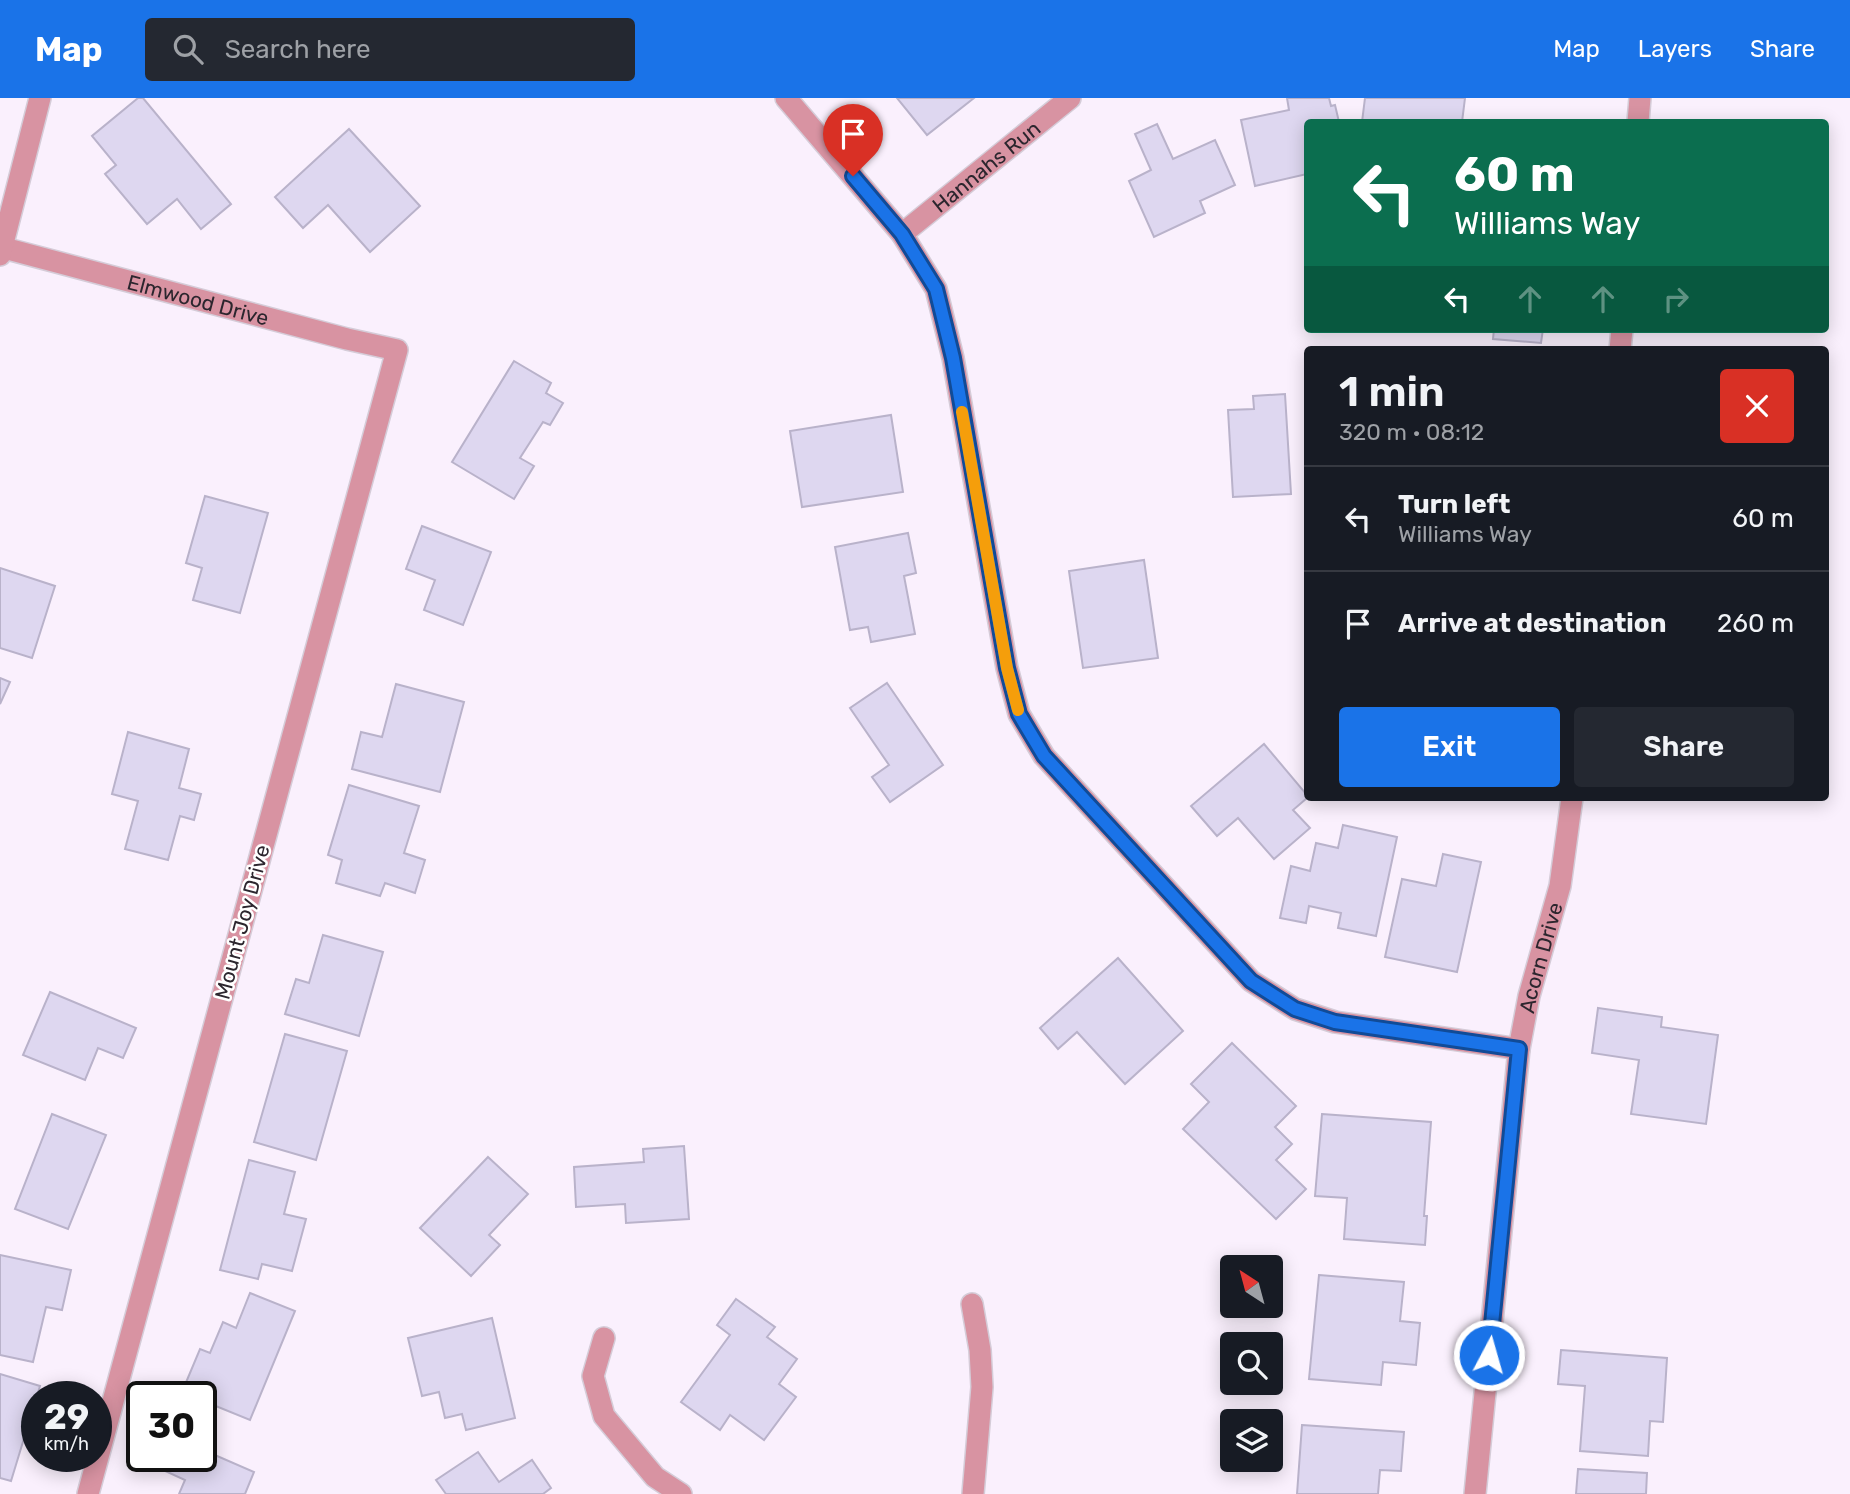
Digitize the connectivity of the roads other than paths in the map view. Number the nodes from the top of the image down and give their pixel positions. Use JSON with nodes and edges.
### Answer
{"nodes":[{"id":1,"x":40,"y":98,"type":"edge"},
{"id":2,"x":786,"y":98,"type":"edge"},
{"id":3,"x":1070,"y":98,"type":"edge"},
{"id":4,"x":1640,"y":98,"type":"edge"},
{"id":5,"x":1638,"y":119,"type":"edge"},
{"id":6,"x":902,"y":234,"type":"junction"},
{"id":7,"x":1,"y":250,"type":"edge"},
{"id":8,"x":397,"y":350,"type":"joint"},
{"id":9,"x":1572,"y":801,"type":"edge"},
{"id":10,"x":1519,"y":1049,"type":"junction"},
{"id":11,"x":972,"y":1304,"type":"dead end"},
{"id":12,"x":604,"y":1338,"type":"dead end"},
{"id":13,"x":88,"y":1494,"type":"edge"},
{"id":14,"x":681,"y":1494,"type":"edge"},
{"id":15,"x":974,"y":1494,"type":"edge"},
{"id":16,"x":1475,"y":1494,"type":"edge"}],
"edges":[{"from":1,"to":7,"type":"street"},
{"from":2,"to":6,"type":"street"},
{"from":3,"to":6,"type":"street","name":"Hannahs Run"},
{"from":4,"to":5,"type":"street"},
{"from":6,"to":10,"type":"street"},
{"from":7,"to":8,"type":"street","name":"Elmwood Drive"},
{"from":8,"to":13,"type":"street","name":"Mount Joy Drive"},
{"from":9,"to":10,"type":"street","name":"Acorn Drive"},
{"from":10,"to":16,"type":"street","name":"Acorn Drive"},
{"from":11,"to":15,"type":"street"},
{"from":12,"to":14,"type":"street"}]}
